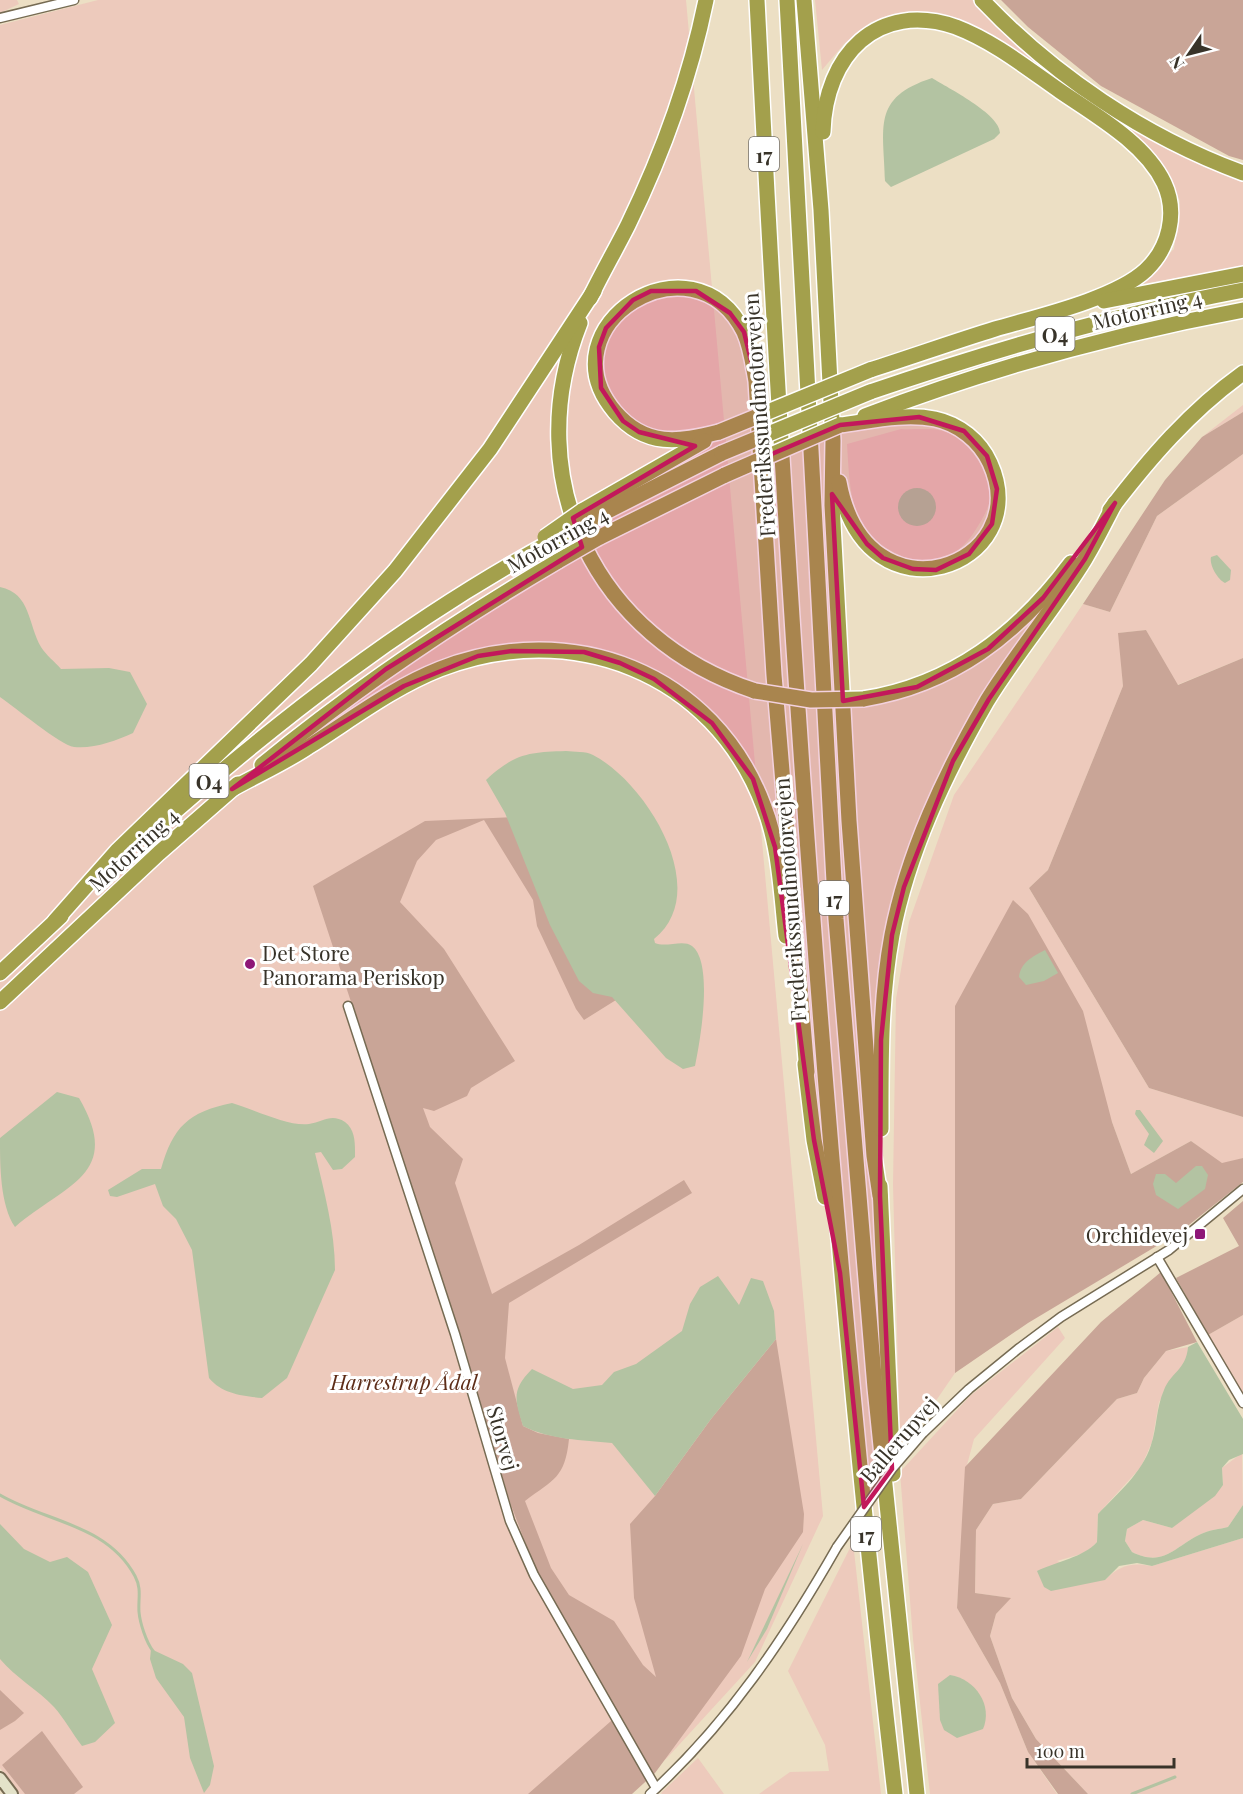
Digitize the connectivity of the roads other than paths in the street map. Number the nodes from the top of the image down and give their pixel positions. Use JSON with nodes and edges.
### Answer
{"nodes":[{"id":1,"x":74,"y":0,"type":"edge"},
{"id":2,"x":706,"y":0,"type":"edge"},
{"id":3,"x":757,"y":0,"type":"edge"},
{"id":4,"x":787,"y":0,"type":"edge"},
{"id":5,"x":804,"y":0,"type":"edge"},
{"id":6,"x":982,"y":0,"type":"edge"},
{"id":7,"x":0,"y":18,"type":"edge"},
{"id":8,"x":1243,"y":173,"type":"edge"},
{"id":9,"x":821,"y":210,"type":"junction"},
{"id":10,"x":1243,"y":274,"type":"edge"},
{"id":11,"x":1243,"y":290,"type":"edge"},
{"id":12,"x":594,"y":291,"type":"junction"},
{"id":13,"x":1243,"y":310,"type":"edge"},
{"id":14,"x":1049,"y":313,"type":"junction"},
{"id":15,"x":1243,"y":374,"type":"edge"},
{"id":16,"x":871,"y":417,"type":"junction"},
{"id":17,"x":719,"y":432,"type":"junction"},
{"id":18,"x":832,"y":441,"type":"junction"},
{"id":19,"x":1115,"y":503,"type":"junction"},
{"id":20,"x":584,"y":517,"type":"junction"},
{"id":21,"x":232,"y":789,"type":"junction"},
{"id":22,"x":55,"y":921,"type":"junction"},
{"id":23,"x":0,"y":973,"type":"edge"},
{"id":24,"x":0,"y":1002,"type":"edge"},
{"id":25,"x":348,"y":1006,"type":"dead end"},
{"id":26,"x":807,"y":1072,"type":"junction"},
{"id":27,"x":1243,"y":1189,"type":"edge"},
{"id":28,"x":879,"y":1196,"type":"junction"},
{"id":29,"x":1157,"y":1257,"type":"junction"},
{"id":30,"x":840,"y":1274,"type":"junction"},
{"id":31,"x":1243,"y":1402,"type":"edge"},
{"id":32,"x":890,"y":1546,"type":"junction"},
{"id":33,"x":0,"y":1778,"type":"edge"},
{"id":34,"x":653,"y":1791,"type":"edge"},
{"id":35,"x":12,"y":1794,"type":"edge"},
{"id":36,"x":895,"y":1794,"type":"edge"},
{"id":37,"x":916,"y":1794,"type":"edge"}],
"edges":[{"from":1,"to":7,"type":"street"},
{"from":2,"to":12,"type":"highway"},
{"from":3,"to":30,"type":"highway","name":"Frederikssundmotorvejen","number":"17"},
{"from":4,"to":32,"type":"highway","number":"17"},
{"from":5,"to":9,"type":"highway"},
{"from":6,"to":8,"type":"highway"},
{"from":9,"to":14,"type":"highway"},
{"from":9,"to":18,"type":"highway"},
{"from":10,"to":14,"type":"highway"},
{"from":11,"to":20,"type":"highway","name":"Motorring 4","number":"O4","bridge":true},
{"from":12,"to":19,"type":"highway","bridge":true},
{"from":12,"to":22,"type":"highway"},
{"from":13,"to":16,"type":"highway","name":"Motorring 4","number":"O4"},
{"from":14,"to":17,"type":"highway","bridge":true},
{"from":15,"to":19,"type":"highway"},
{"from":16,"to":18,"type":"highway"},
{"from":16,"to":21,"type":"highway","name":"Motorring 4","number":"O4","bridge":true},
{"from":17,"to":20,"type":"highway"},
{"from":17,"to":26,"type":"highway"},
{"from":18,"to":28,"type":"highway"},
{"from":19,"to":28,"type":"highway"},
{"from":20,"to":22,"type":"highway","name":"Motorring 4","number":"O4","bridge":true},
{"from":21,"to":24,"type":"highway","name":"Motorring 4","number":"O4"},
{"from":21,"to":26,"type":"highway"},
{"from":22,"to":23,"type":"highway","name":"Motorring 4","number":"O4"},
{"from":25,"to":34,"type":"street","name":"Storvej"},
{"from":26,"to":30,"type":"highway"},
{"from":27,"to":29,"type":"street","name":"Ballerupvej"},
{"from":28,"to":32,"type":"highway"},
{"from":29,"to":31,"type":"street"},
{"from":29,"to":34,"type":"street","name":"Ballerupvej","bridge":true},
{"from":30,"to":36,"type":"highway","name":"Frederikssundmotorvejen","number":"17"},
{"from":32,"to":37,"type":"highway","number":"17"},
{"from":33,"to":35,"type":"street"}]}
